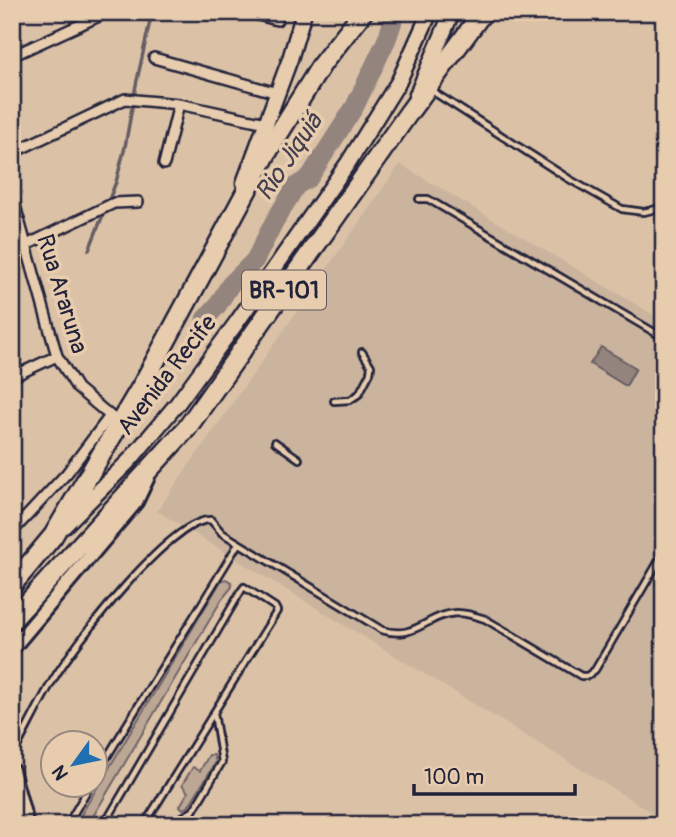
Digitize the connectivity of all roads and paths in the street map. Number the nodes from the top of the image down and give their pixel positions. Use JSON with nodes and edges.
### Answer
{"nodes":[{"id":1,"x":108,"y":12,"type":"edge"},
{"id":2,"x":247,"y":12,"type":"edge"},
{"id":3,"x":304,"y":12,"type":"edge"},
{"id":4,"x":363,"y":12,"type":"edge"},
{"id":5,"x":430,"y":12,"type":"edge"},
{"id":6,"x":452,"y":12,"type":"edge"},
{"id":7,"x":483,"y":12,"type":"edge"},
{"id":8,"x":277,"y":20,"type":"dead end"},
{"id":9,"x":12,"y":56,"type":"edge"},
{"id":10,"x":154,"y":58,"type":"dead end"},
{"id":11,"x":428,"y":88,"type":"junction"},
{"id":12,"x":277,"y":93,"type":"junction"},
{"id":13,"x":179,"y":104,"type":"junction"},
{"id":14,"x":410,"y":111,"type":"junction"},
{"id":15,"x":266,"y":123,"type":"junction"},
{"id":16,"x":12,"y":153,"type":"edge"},
{"id":17,"x":164,"y":164,"type":"dead end"},
{"id":18,"x":12,"y":195,"type":"edge"},
{"id":19,"x":419,"y":199,"type":"dead end"},
{"id":20,"x":138,"y":202,"type":"dead end"},
{"id":21,"x":664,"y":207,"type":"edge"},
{"id":22,"x":232,"y":215,"type":"junction"},
{"id":23,"x":27,"y":244,"type":"junction"},
{"id":24,"x":12,"y":252,"type":"edge"},
{"id":25,"x":664,"y":338,"type":"edge"},
{"id":26,"x":362,"y":352,"type":"dead end"},
{"id":27,"x":57,"y":356,"type":"junction"},
{"id":28,"x":12,"y":377,"type":"edge"},
{"id":29,"x":334,"y":401,"type":"dead end"},
{"id":30,"x":115,"y":420,"type":"junction"},
{"id":31,"x":275,"y":442,"type":"dead end"},
{"id":32,"x":299,"y":459,"type":"dead end"},
{"id":33,"x":153,"y":466,"type":"junction"},
{"id":34,"x":12,"y":532,"type":"edge"},
{"id":35,"x":53,"y":536,"type":"junction"},
{"id":36,"x":238,"y":543,"type":"junction"},
{"id":37,"x":664,"y":552,"type":"edge"},
{"id":38,"x":12,"y":585,"type":"edge"},
{"id":39,"x":12,"y":620,"type":"edge"},
{"id":40,"x":12,"y":649,"type":"edge"},
{"id":41,"x":214,"y":713,"type":"junction"},
{"id":42,"x":108,"y":755,"type":"edge"},
{"id":43,"x":12,"y":756,"type":"edge"},
{"id":44,"x":12,"y":770,"type":"edge"},
{"id":45,"x":83,"y":798,"type":"edge"},
{"id":46,"x":27,"y":825,"type":"edge"},
{"id":47,"x":70,"y":825,"type":"edge"},
{"id":48,"x":104,"y":825,"type":"edge"},
{"id":49,"x":144,"y":825,"type":"edge"},
{"id":50,"x":168,"y":825,"type":"edge"}],
"edges":[{"from":1,"to":9,"type":"street"},
{"from":2,"to":8,"type":"street"},
{"from":3,"to":12,"type":"main road"},
{"from":4,"to":22,"type":"highway","number":"BR-101"},
{"from":5,"to":35,"type":"main road","name":"Avenida Recife"},
{"from":6,"to":14,"type":"main road"},
{"from":7,"to":11,"type":"highway","number":"BR-101"},
{"from":10,"to":12,"type":"street"},
{"from":11,"to":14,"type":"highway","number":"BR-101"},
{"from":11,"to":21,"type":"lane"},
{"from":12,"to":15,"type":"main road"},
{"from":13,"to":15,"type":"street"},
{"from":13,"to":16,"type":"street"},
{"from":13,"to":17,"type":"street"},
{"from":14,"to":33,"type":"highway","number":"BR-101"},
{"from":15,"to":22,"type":"main road"},
{"from":18,"to":23,"type":"street","name":"Rua Araruna"},
{"from":19,"to":25,"type":"lane"},
{"from":20,"to":23,"type":"street"},
{"from":22,"to":30,"type":"highway","number":"BR-101"},
{"from":23,"to":24,"type":"street"},
{"from":23,"to":27,"type":"street","name":"Rua Araruna"},
{"from":26,"to":29,"type":"lane"},
{"from":27,"to":28,"type":"street"},
{"from":27,"to":30,"type":"street","name":"Rua Araruna"},
{"from":30,"to":34,"type":"street"},
{"from":30,"to":35,"type":"highway","number":"BR-101"},
{"from":31,"to":32,"type":"lane"},
{"from":33,"to":39,"type":"highway","number":"BR-101"},
{"from":33,"to":40,"type":"main road"},
{"from":35,"to":38,"type":"highway","number":"BR-101"},
{"from":36,"to":37,"type":"lane"},
{"from":36,"to":42,"type":"lane"},
{"from":36,"to":43,"type":"lane"},
{"from":41,"to":48,"type":"lane"},
{"from":41,"to":49,"type":"lane"},
{"from":41,"to":50,"type":"lane"},
{"from":44,"to":46,"type":"main road"},
{"from":45,"to":47,"type":"lane"}]}
